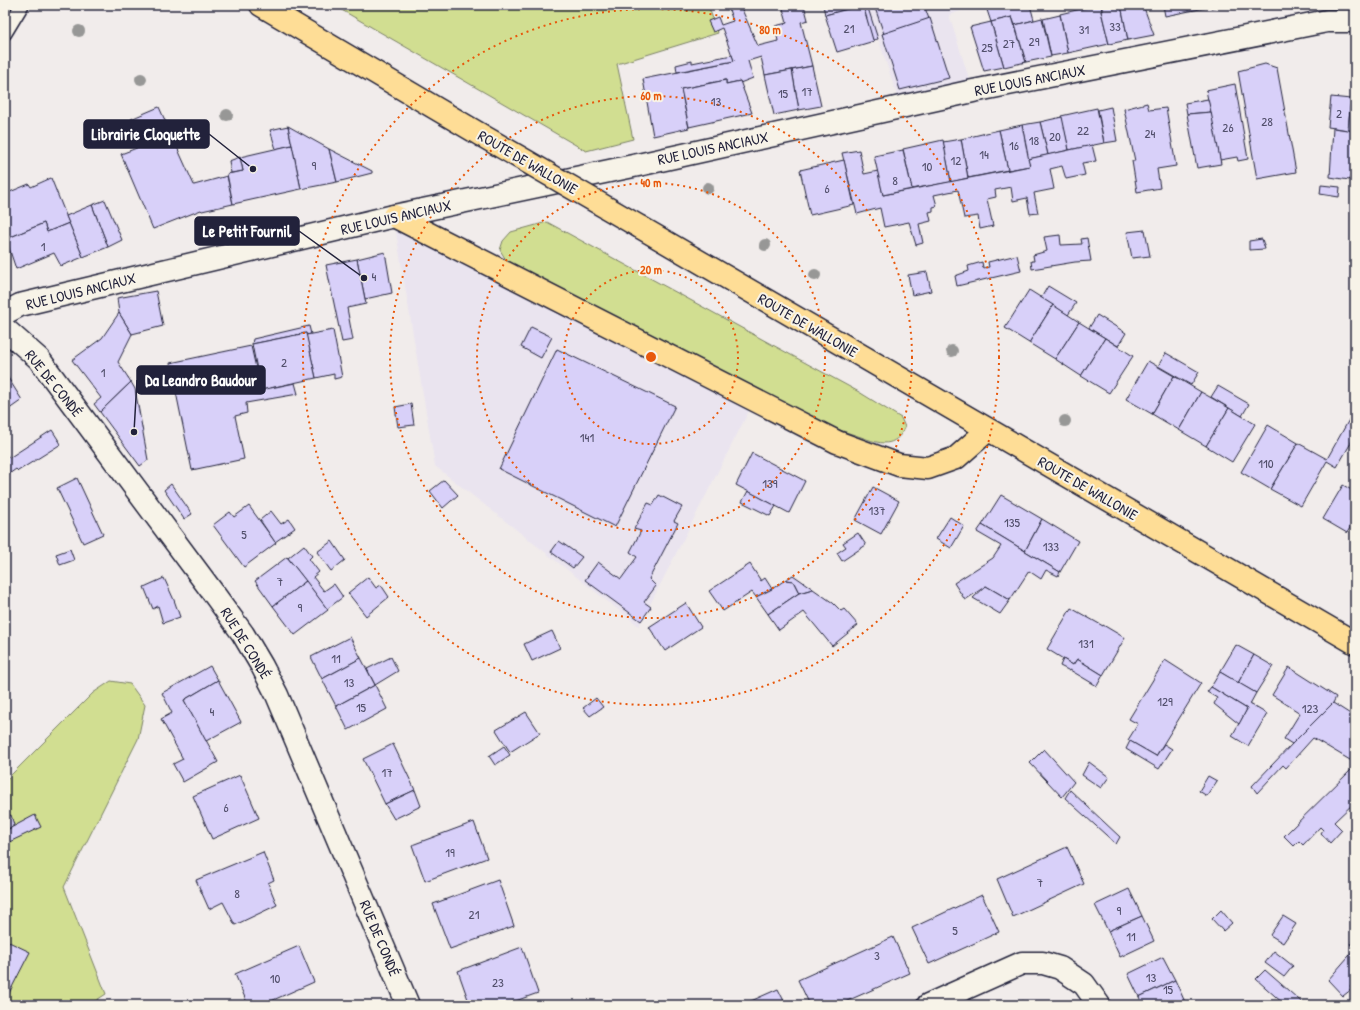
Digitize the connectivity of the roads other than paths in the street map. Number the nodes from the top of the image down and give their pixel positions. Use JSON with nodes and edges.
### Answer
{"nodes":[{"id":1,"x":22,"y":5,"type":"edge"},
{"id":2,"x":261,"y":5,"type":"edge"},
{"id":3,"x":1355,"y":21,"type":"edge"},
{"id":4,"x":5,"y":33,"type":"edge"},
{"id":5,"x":394,"y":216,"type":"junction"},
{"id":6,"x":5,"y":313,"type":"edge"},
{"id":7,"x":5,"y":329,"type":"edge"},
{"id":8,"x":988,"y":430,"type":"junction"},
{"id":9,"x":1355,"y":643,"type":"edge"},
{"id":10,"x":408,"y":1005,"type":"edge"},
{"id":11,"x":928,"y":1005,"type":"edge"},
{"id":12,"x":1099,"y":1005,"type":"edge"}],
"edges":[{"from":1,"to":4,"type":"lane"},
{"from":2,"to":8,"type":"main road","name":"ROUTE DE WALLONIE","bridge":true},
{"from":3,"to":5,"type":"street","name":"RUE LOUIS ANCIAUX"},
{"from":5,"to":6,"type":"street","name":"RUE LOUIS ANCIAUX"},
{"from":5,"to":8,"type":"main road"},
{"from":7,"to":10,"type":"street","name":"RUE DE CONDÉ"},
{"from":8,"to":9,"type":"main road","name":"ROUTE DE WALLONIE"},
{"from":11,"to":12,"type":"street"}]}
